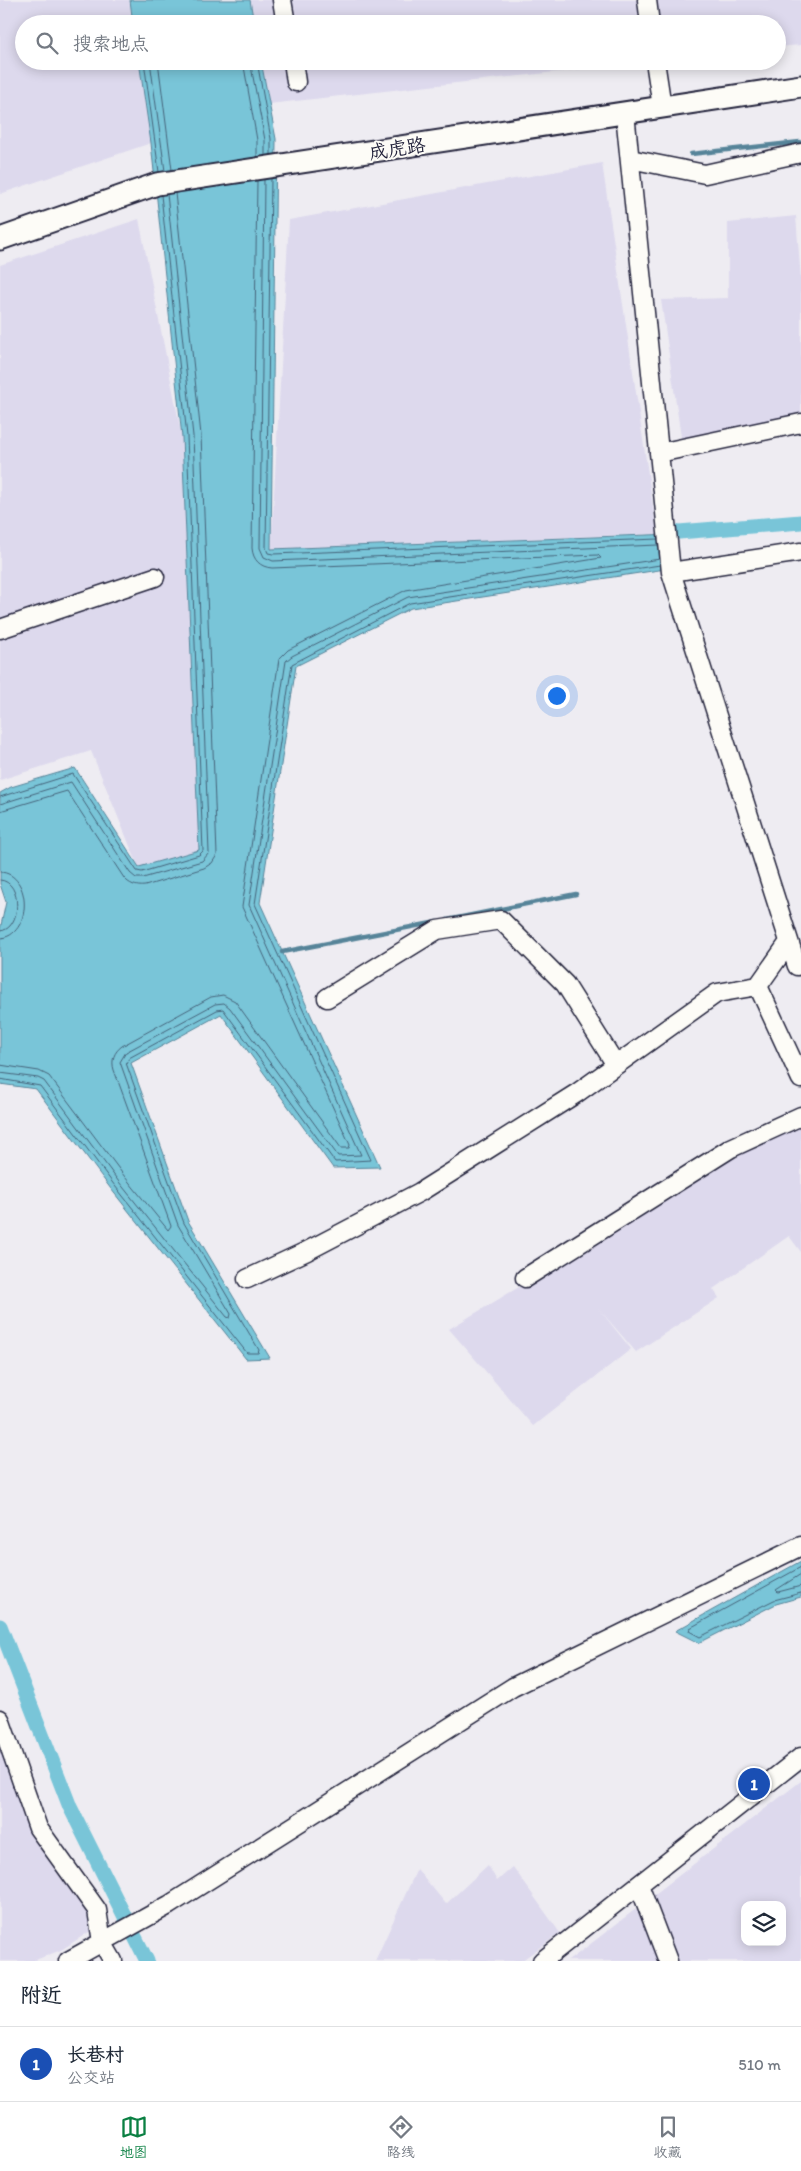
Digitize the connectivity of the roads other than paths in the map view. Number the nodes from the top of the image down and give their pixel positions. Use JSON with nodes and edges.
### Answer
{"nodes":[{"id":1,"x":282,"y":0,"type":"edge"},
{"id":2,"x":646,"y":0,"type":"edge"},
{"id":3,"x":284,"y":15,"type":"edge"},
{"id":4,"x":648,"y":15,"type":"edge"},
{"id":5,"x":294,"y":70,"type":"edge"},
{"id":6,"x":656,"y":70,"type":"edge"},
{"id":7,"x":296,"y":82,"type":"dead end"},
{"id":8,"x":801,"y":86,"type":"edge"},
{"id":9,"x":662,"y":107,"type":"junction"},
{"id":10,"x":625,"y":113,"type":"junction"},
{"id":11,"x":801,"y":152,"type":"edge"},
{"id":12,"x":630,"y":159,"type":"junction"},
{"id":13,"x":0,"y":239,"type":"edge"},
{"id":14,"x":801,"y":423,"type":"edge"},
{"id":15,"x":659,"y":453,"type":"junction"},
{"id":16,"x":801,"y":552,"type":"edge"},
{"id":17,"x":671,"y":572,"type":"junction"},
{"id":18,"x":154,"y":576,"type":"dead end"},
{"id":19,"x":0,"y":629,"type":"edge"},
{"id":20,"x":789,"y":942,"type":"junction"},
{"id":21,"x":801,"y":964,"type":"edge"},
{"id":22,"x":758,"y":986,"type":"junction"},
{"id":23,"x":327,"y":998,"type":"dead end"},
{"id":24,"x":616,"y":1065,"type":"junction"},
{"id":25,"x":801,"y":1079,"type":"edge"},
{"id":26,"x":801,"y":1116,"type":"edge"},
{"id":27,"x":525,"y":1278,"type":"dead end"},
{"id":28,"x":247,"y":1279,"type":"dead end"},
{"id":29,"x":801,"y":1546,"type":"edge"},
{"id":30,"x":0,"y":1720,"type":"edge"},
{"id":31,"x":801,"y":1757,"type":"edge"},
{"id":32,"x":639,"y":1885,"type":"junction"},
{"id":33,"x":102,"y":1942,"type":"junction"},
{"id":34,"x":68,"y":1961,"type":"edge"},
{"id":35,"x":113,"y":1961,"type":"edge"},
{"id":36,"x":542,"y":1961,"type":"edge"},
{"id":37,"x":668,"y":1961,"type":"edge"}],
"edges":[{"from":1,"to":3,"type":"street"},
{"from":2,"to":4,"type":"street"},
{"from":5,"to":7,"type":"street"},
{"from":6,"to":9,"type":"street"},
{"from":8,"to":9,"type":"street","name":"成虎路"},
{"from":9,"to":10,"type":"street","name":"成虎路"},
{"from":10,"to":12,"type":"street"},
{"from":10,"to":13,"type":"street","name":"成虎路"},
{"from":11,"to":12,"type":"street"},
{"from":12,"to":15,"type":"street"},
{"from":14,"to":15,"type":"street"},
{"from":15,"to":17,"type":"street"},
{"from":16,"to":17,"type":"street"},
{"from":17,"to":20,"type":"street"},
{"from":18,"to":19,"type":"street"},
{"from":20,"to":21,"type":"street"},
{"from":20,"to":22,"type":"street"},
{"from":22,"to":24,"type":"street"},
{"from":22,"to":25,"type":"street"},
{"from":23,"to":24,"type":"street"},
{"from":24,"to":28,"type":"street"},
{"from":26,"to":27,"type":"street"},
{"from":29,"to":33,"type":"street"},
{"from":30,"to":33,"type":"street"},
{"from":31,"to":32,"type":"street"},
{"from":32,"to":36,"type":"street"},
{"from":32,"to":37,"type":"street"},
{"from":33,"to":34,"type":"street"},
{"from":33,"to":35,"type":"street"}]}
